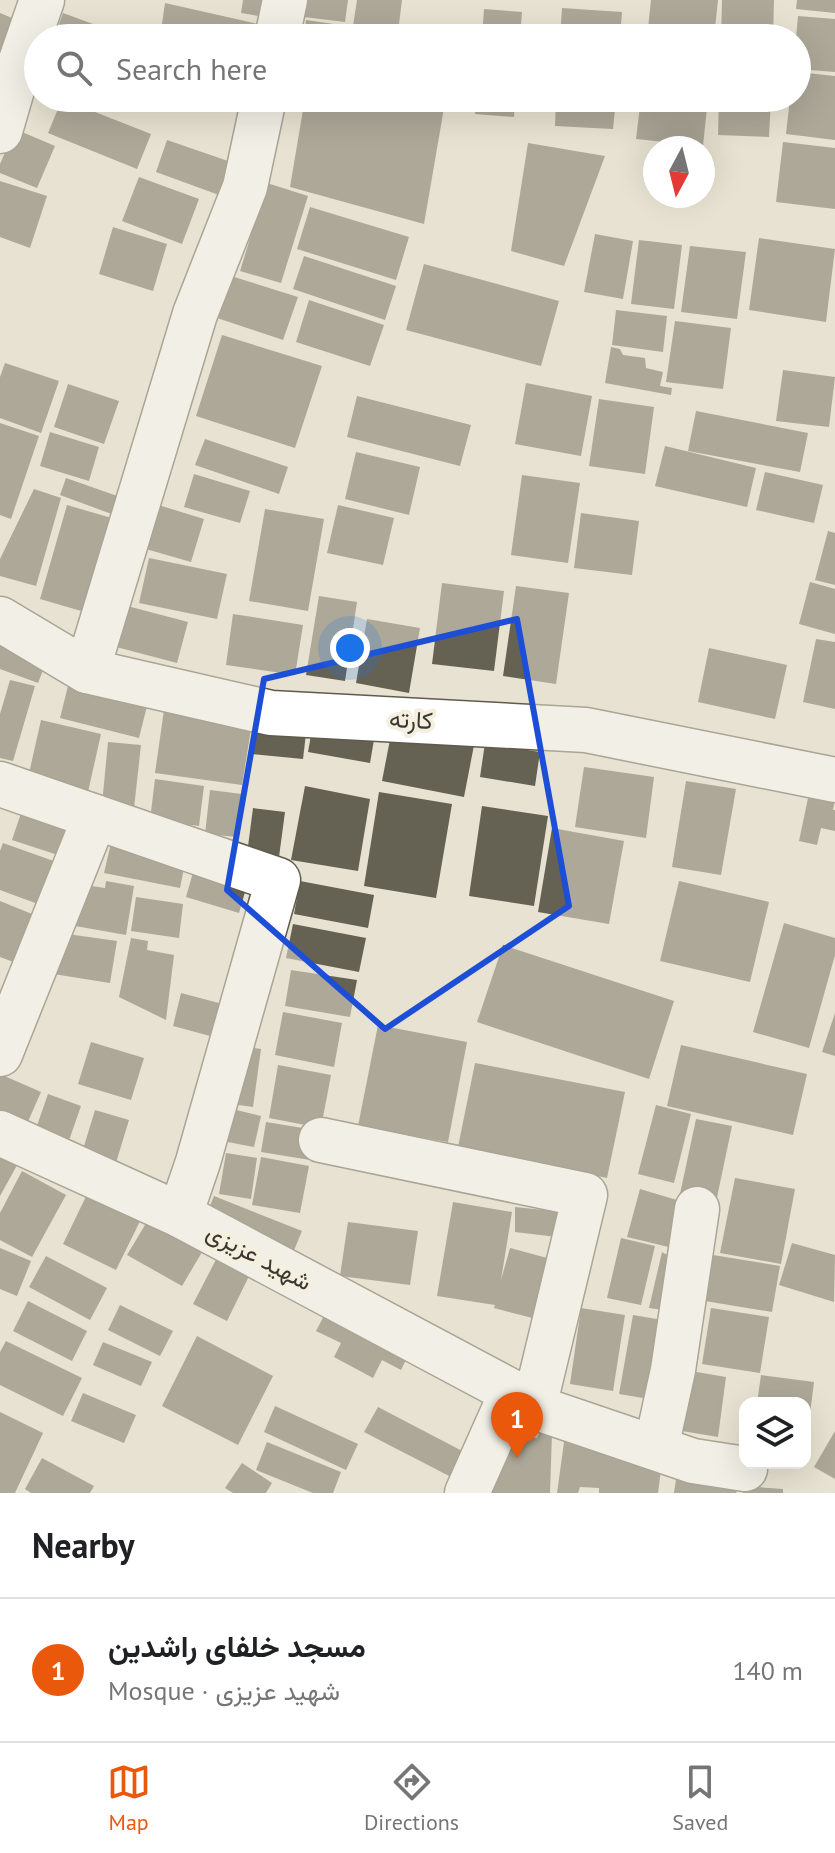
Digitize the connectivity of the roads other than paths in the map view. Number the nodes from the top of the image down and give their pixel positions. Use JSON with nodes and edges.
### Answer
{"nodes":[{"id":1,"x":42,"y":0,"type":"edge"},
{"id":2,"x":285,"y":0,"type":"edge"},
{"id":3,"x":30,"y":24,"type":"edge"},
{"id":4,"x":280,"y":24,"type":"edge"},
{"id":5,"x":24,"y":35,"type":"edge"},
{"id":6,"x":9,"y":65,"type":"edge"},
{"id":7,"x":261,"y":112,"type":"edge"},
{"id":8,"x":0,"y":131,"type":"edge"},
{"id":9,"x":0,"y":619,"type":"edge"},
{"id":10,"x":87,"y":671,"type":"junction"},
{"id":11,"x":835,"y":780,"type":"edge"},
{"id":12,"x":0,"y":784,"type":"edge"},
{"id":13,"x":95,"y":817,"type":"junction"},
{"id":14,"x":0,"y":1054,"type":"edge"},
{"id":15,"x":0,"y":1133,"type":"edge"},
{"id":16,"x":321,"y":1140,"type":"dead end"},
{"id":17,"x":697,"y":1209,"type":"dead end"},
{"id":18,"x":180,"y":1215,"type":"junction"},
{"id":19,"x":523,"y":1399,"type":"junction"},
{"id":20,"x":656,"y":1448,"type":"junction"},
{"id":21,"x":739,"y":1468,"type":"edge"},
{"id":22,"x":467,"y":1493,"type":"edge"}],
"edges":[{"from":1,"to":3,"type":"street"},
{"from":2,"to":4,"type":"street"},
{"from":5,"to":6,"type":"street"},
{"from":6,"to":8,"type":"street"},
{"from":7,"to":10,"type":"street"},
{"from":9,"to":10,"type":"street","name":"کارته"},
{"from":10,"to":11,"type":"street","name":"کارته"},
{"from":12,"to":13,"type":"street"},
{"from":13,"to":14,"type":"street"},
{"from":13,"to":18,"type":"street"},
{"from":15,"to":18,"type":"street","name":"شهید عزیزی"},
{"from":16,"to":19,"type":"street"},
{"from":17,"to":20,"type":"street"},
{"from":18,"to":19,"type":"street","name":"شهید عزیزی"},
{"from":19,"to":20,"type":"street","name":"شهید عزیزی"},
{"from":19,"to":22,"type":"street"},
{"from":20,"to":21,"type":"street","name":"شهید عزیزی"}]}
